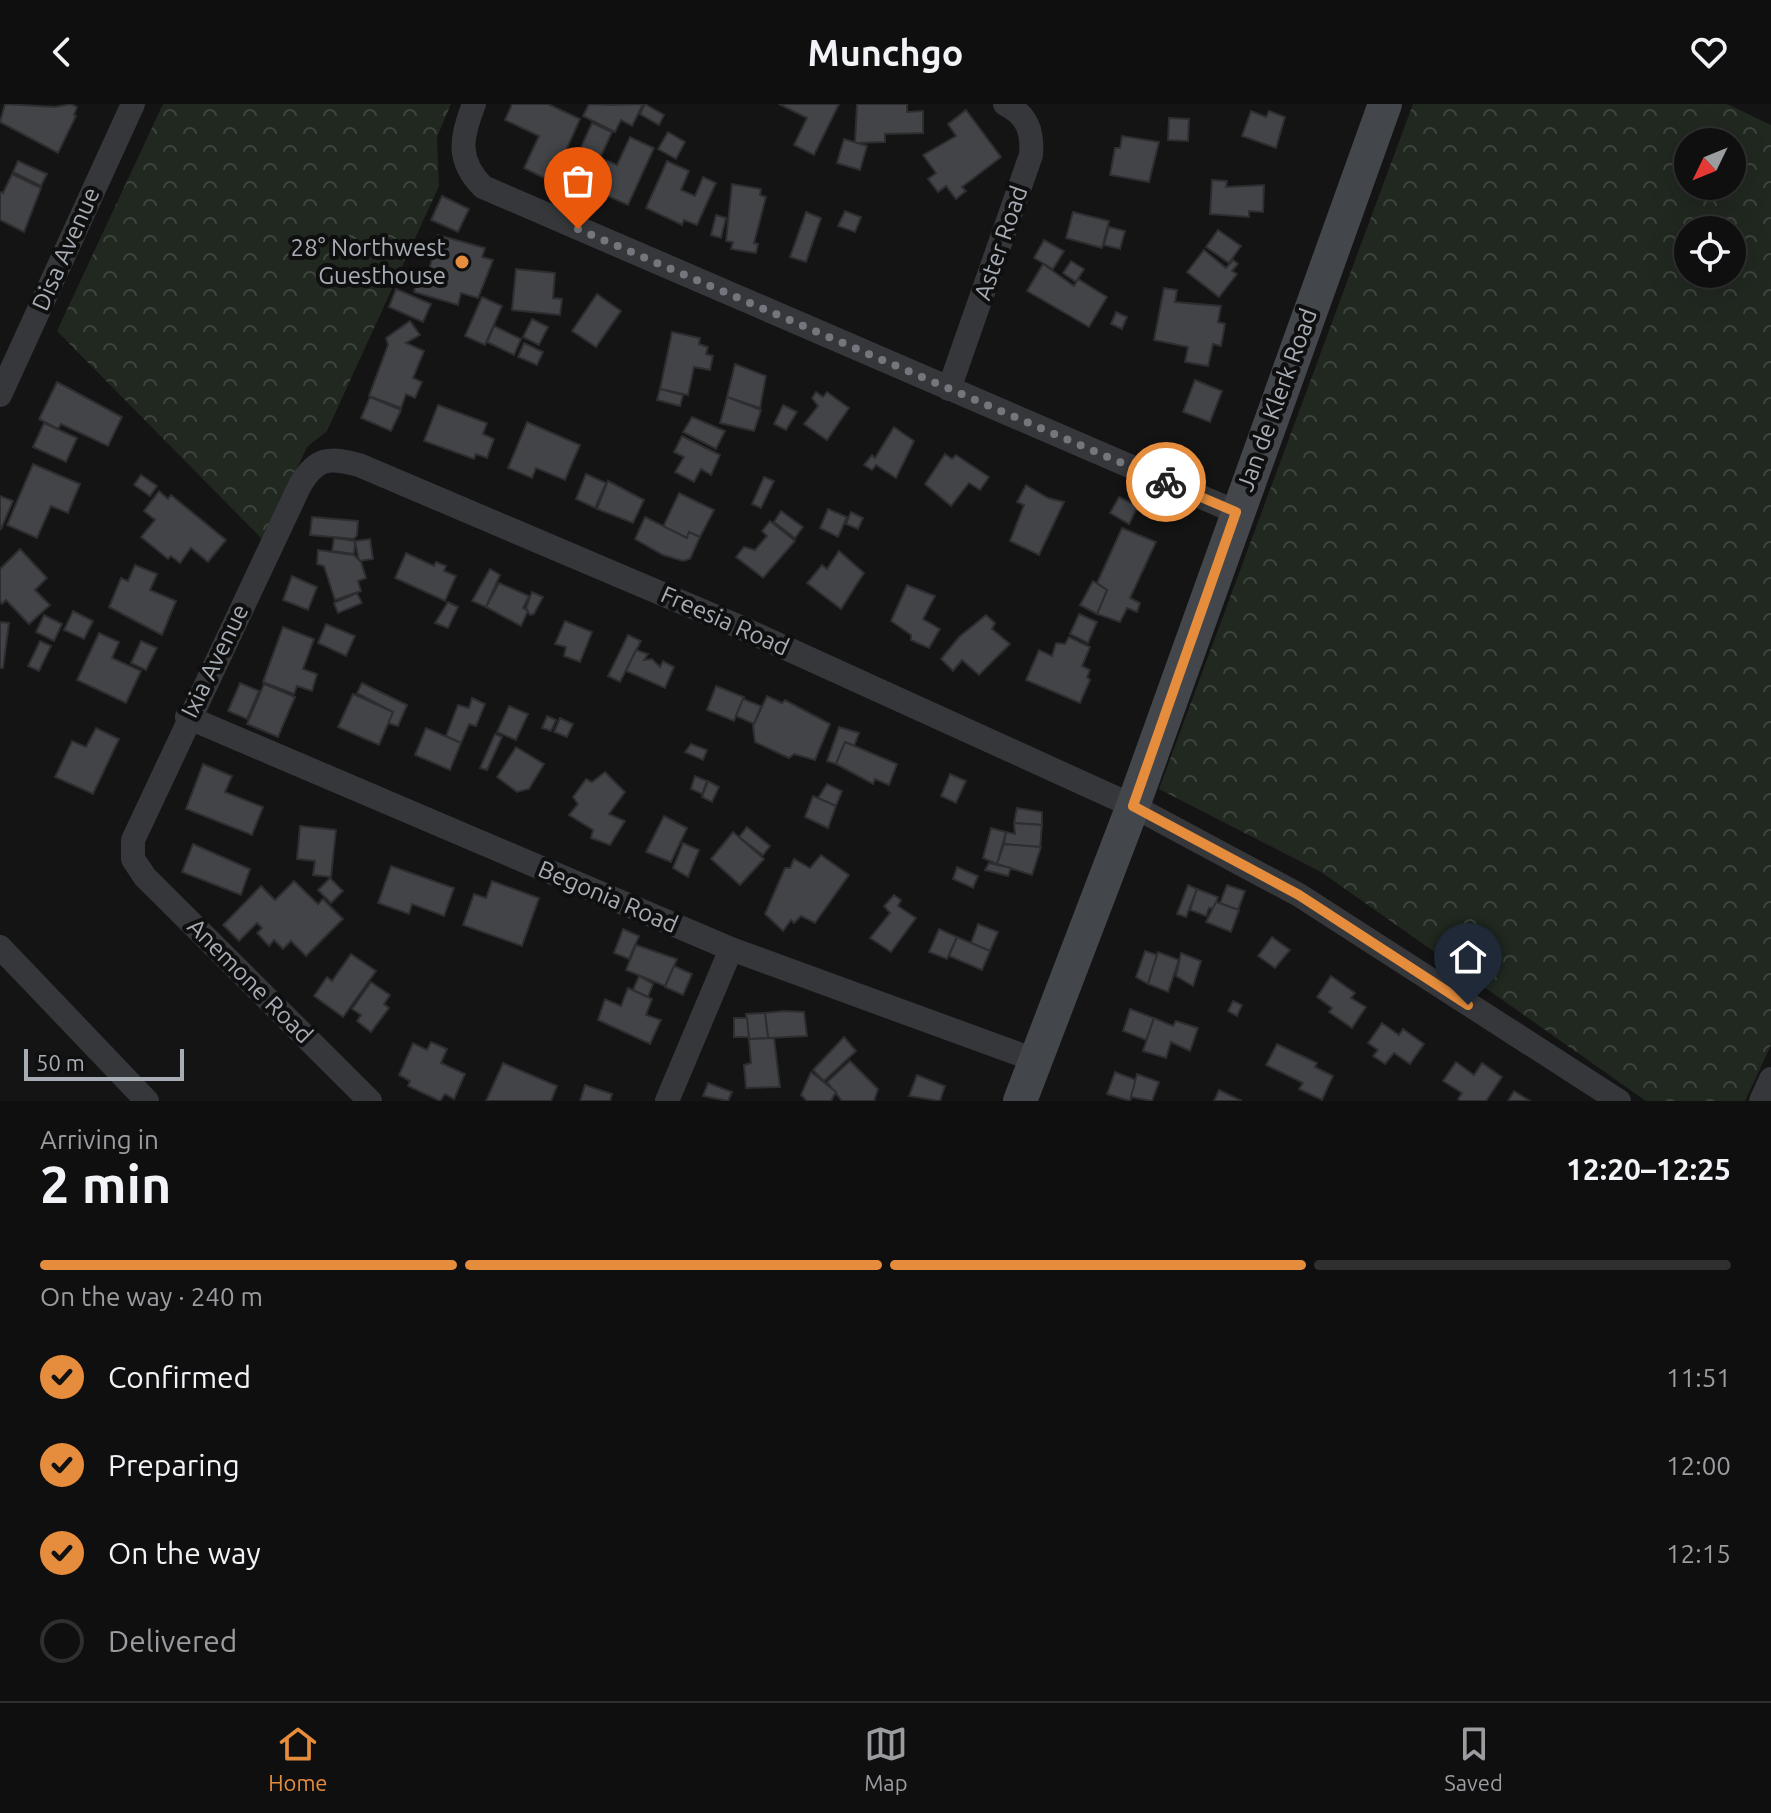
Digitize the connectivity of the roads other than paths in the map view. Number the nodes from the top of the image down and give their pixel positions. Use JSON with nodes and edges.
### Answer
{"nodes":[{"id":1,"x":133,"y":104,"type":"edge"},
{"id":2,"x":474,"y":104,"type":"edge"},
{"id":3,"x":1005,"y":104,"type":"edge"},
{"id":4,"x":1385,"y":104,"type":"edge"},
{"id":5,"x":949,"y":389,"type":"junction"},
{"id":6,"x":0,"y":395,"type":"edge"},
{"id":7,"x":312,"y":467,"type":"joint"},
{"id":8,"x":1236,"y":512,"type":"junction"},
{"id":9,"x":187,"y":717,"type":"junction"},
{"id":10,"x":1133,"y":806,"type":"junction"},
{"id":11,"x":133,"y":859,"type":"joint"},
{"id":12,"x":0,"y":947,"type":"edge"},
{"id":13,"x":731,"y":949,"type":"junction"},
{"id":14,"x":1035,"y":1060,"type":"junction"},
{"id":15,"x":1771,"y":1079,"type":"edge"},
{"id":16,"x":147,"y":1101,"type":"edge"},
{"id":17,"x":370,"y":1101,"type":"edge"},
{"id":18,"x":667,"y":1101,"type":"edge"},
{"id":19,"x":1020,"y":1101,"type":"edge"},
{"id":20,"x":1619,"y":1101,"type":"edge"},
{"id":21,"x":1761,"y":1101,"type":"edge"}],
"edges":[{"from":1,"to":6,"type":"street","name":"Disa Avenue"},
{"from":2,"to":5,"type":"street"},
{"from":3,"to":5,"type":"street","name":"Aster Road"},
{"from":4,"to":8,"type":"street","name":"Jan de Klerk Road"},
{"from":5,"to":8,"type":"street"},
{"from":7,"to":9,"type":"street","name":"Ixia Avenue"},
{"from":7,"to":10,"type":"street","name":"Freesia Road"},
{"from":8,"to":10,"type":"street","name":"Jan de Klerk Road"},
{"from":9,"to":11,"type":"street","name":"Ixia Avenue"},
{"from":9,"to":13,"type":"street","name":"Begonia Road"},
{"from":10,"to":14,"type":"street","name":"Jan de Klerk Road"},
{"from":10,"to":20,"type":"street","name":"Freesia Road"},
{"from":11,"to":17,"type":"street","name":"Anemone Road"},
{"from":12,"to":16,"type":"street"},
{"from":13,"to":14,"type":"street","name":"Begonia Road"},
{"from":13,"to":18,"type":"street"},
{"from":14,"to":19,"type":"street","name":"Jan de Klerk Road"},
{"from":15,"to":21,"type":"street"}]}
